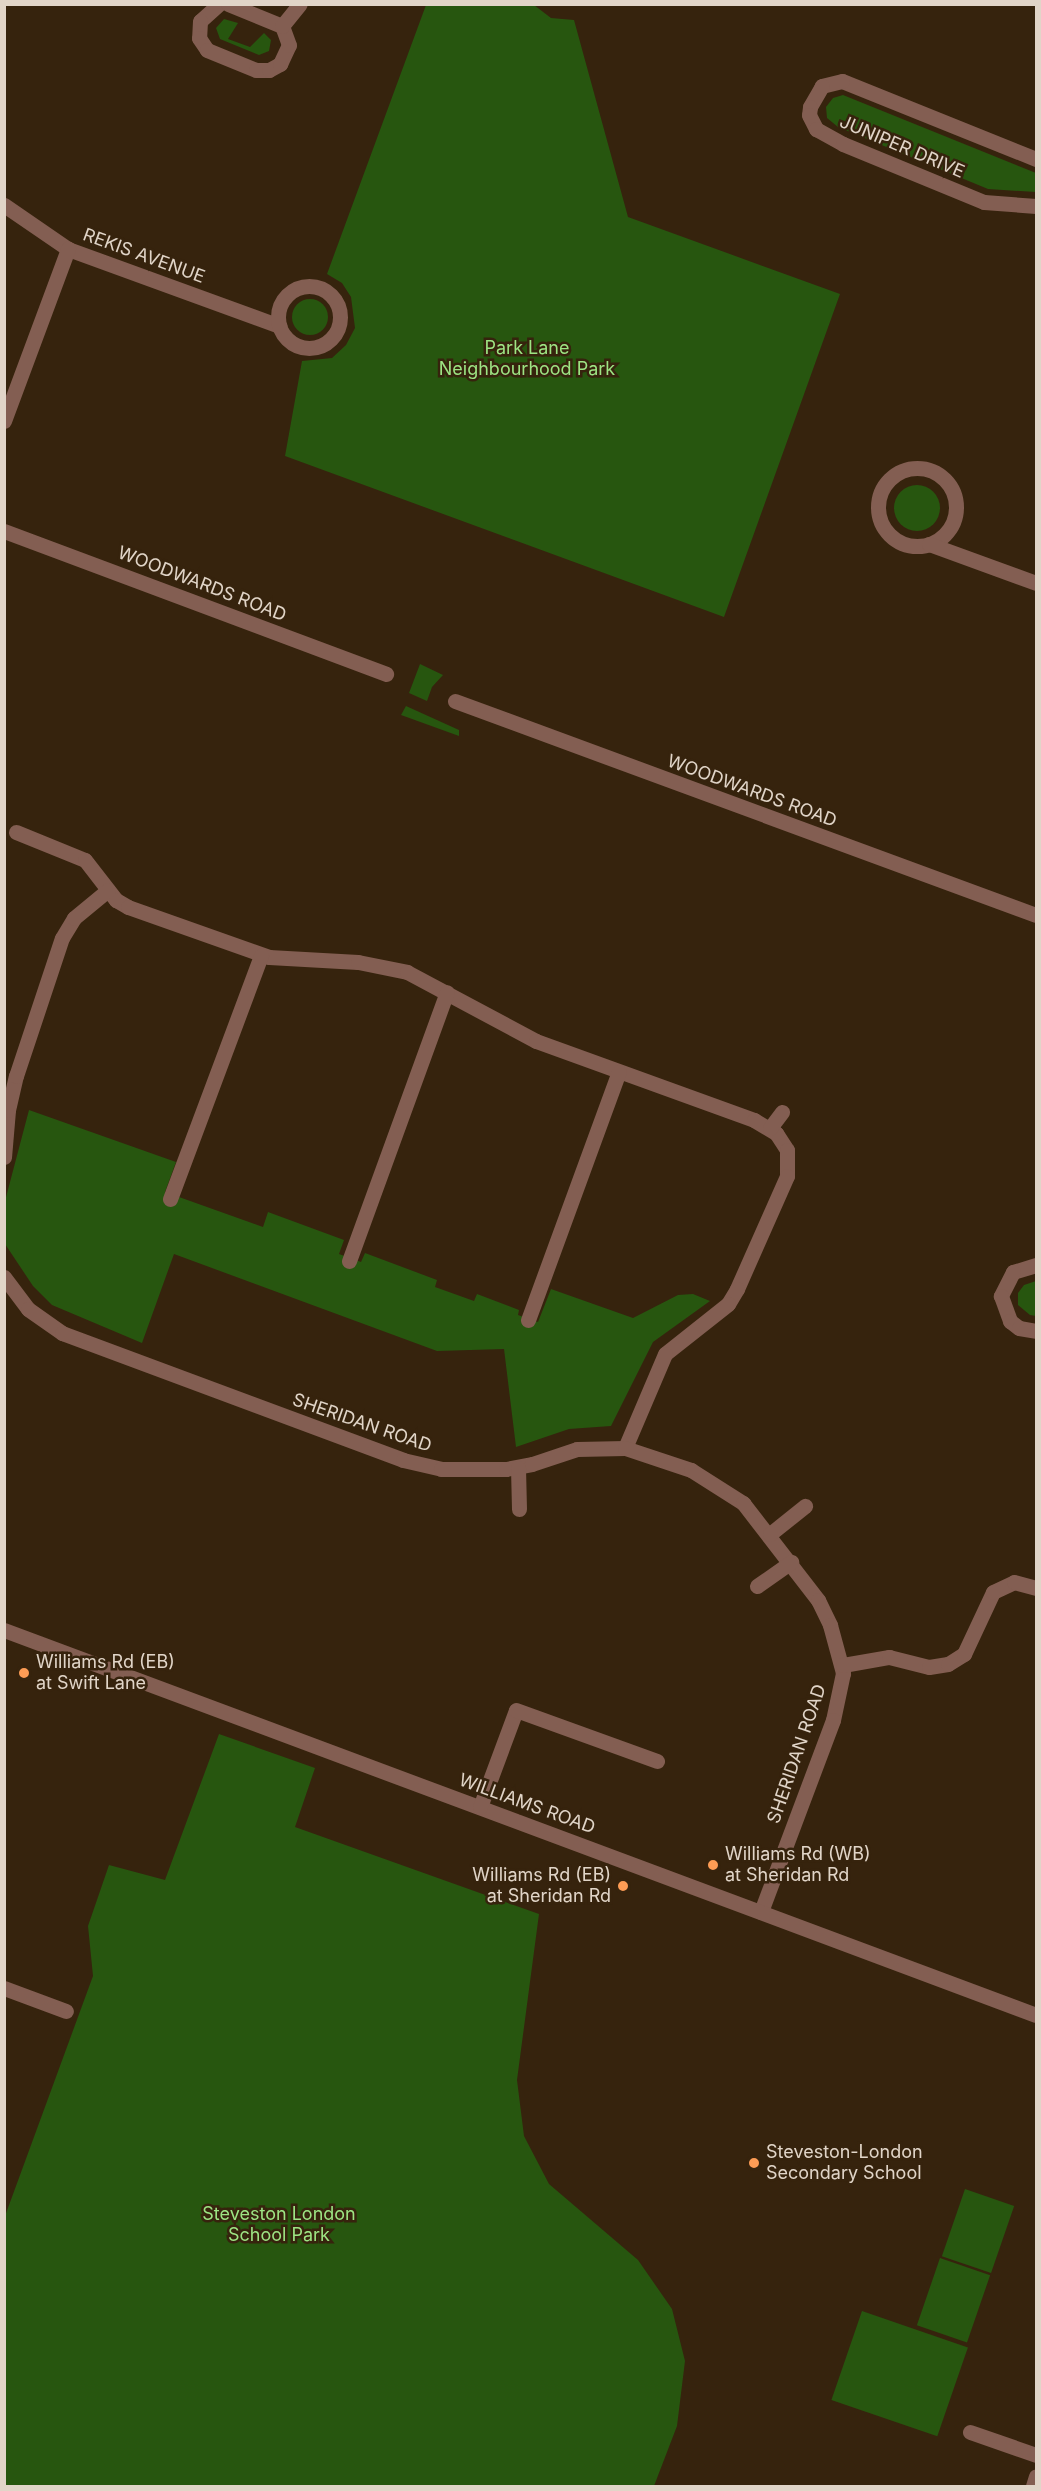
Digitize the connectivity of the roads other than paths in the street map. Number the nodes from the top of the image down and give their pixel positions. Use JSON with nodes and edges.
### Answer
{"nodes":[{"id":1,"x":219,"y":4,"type":"edge"},
{"id":2,"x":228,"y":4,"type":"edge"},
{"id":3,"x":300,"y":4,"type":"edge"},
{"id":4,"x":282,"y":26,"type":"junction"},
{"id":5,"x":1036,"y":159,"type":"edge"},
{"id":6,"x":4,"y":205,"type":"edge"},
{"id":7,"x":1036,"y":206,"type":"edge"},
{"id":8,"x":68,"y":249,"type":"junction"},
{"id":9,"x":279,"y":326,"type":"junction"},
{"id":10,"x":4,"y":422,"type":"edge"},
{"id":11,"x":4,"y":531,"type":"edge"},
{"id":12,"x":929,"y":544,"type":"junction"},
{"id":13,"x":1036,"y":583,"type":"edge"},
{"id":14,"x":386,"y":674,"type":"dead end"},
{"id":15,"x":455,"y":701,"type":"dead end"},
{"id":16,"x":16,"y":832,"type":"dead end"},
{"id":17,"x":108,"y":890,"type":"junction"},
{"id":18,"x":1036,"y":915,"type":"edge"},
{"id":19,"x":261,"y":955,"type":"junction"},
{"id":20,"x":447,"y":992,"type":"junction"},
{"id":21,"x":619,"y":1072,"type":"junction"},
{"id":22,"x":782,"y":1112,"type":"dead end"},
{"id":23,"x":770,"y":1128,"type":"junction"},
{"id":24,"x":4,"y":1157,"type":"edge"},
{"id":25,"x":170,"y":1198,"type":"dead end"},
{"id":26,"x":349,"y":1261,"type":"dead end"},
{"id":27,"x":1035,"y":1262,"type":"edge"},
{"id":28,"x":4,"y":1277,"type":"edge"},
{"id":29,"x":528,"y":1320,"type":"dead end"},
{"id":30,"x":1036,"y":1331,"type":"edge"},
{"id":31,"x":625,"y":1448,"type":"junction"},
{"id":32,"x":518,"y":1468,"type":"junction"},
{"id":33,"x":805,"y":1506,"type":"dead end"},
{"id":34,"x":519,"y":1509,"type":"dead end"},
{"id":35,"x":770,"y":1533,"type":"junction"},
{"id":36,"x":791,"y":1562,"type":"junction"},
{"id":37,"x":757,"y":1586,"type":"dead end"},
{"id":38,"x":1036,"y":1588,"type":"edge"},
{"id":39,"x":4,"y":1630,"type":"edge"},
{"id":40,"x":843,"y":1665,"type":"junction"},
{"id":41,"x":657,"y":1761,"type":"dead end"},
{"id":42,"x":480,"y":1807,"type":"junction"},
{"id":43,"x":761,"y":1911,"type":"junction"},
{"id":44,"x":4,"y":1988,"type":"edge"},
{"id":45,"x":66,"y":2011,"type":"dead end"},
{"id":46,"x":1036,"y":2015,"type":"edge"},
{"id":47,"x":970,"y":2432,"type":"dead end"},
{"id":48,"x":1036,"y":2455,"type":"edge"},
{"id":49,"x":1036,"y":2476,"type":"edge"},
{"id":50,"x":1033,"y":2487,"type":"edge"}],
"edges":[{"from":1,"to":4,"type":"street"},
{"from":2,"to":4,"type":"street"},
{"from":3,"to":4,"type":"street"},
{"from":5,"to":7,"type":"street","name":"JUNIPER DRIVE"},
{"from":6,"to":8,"type":"street","name":"REKIS AVENUE"},
{"from":8,"to":9,"type":"street","name":"REKIS AVENUE"},
{"from":8,"to":10,"type":"street"},
{"from":9,"to":9,"type":"street","name":"REKIS AVENUE"},
{"from":11,"to":14,"type":"street","name":"WOODWARDS ROAD"},
{"from":12,"to":12,"type":"street"},
{"from":12,"to":13,"type":"street"},
{"from":15,"to":18,"type":"street","name":"WOODWARDS ROAD"},
{"from":16,"to":17,"type":"street"},
{"from":17,"to":19,"type":"street"},
{"from":17,"to":24,"type":"street"},
{"from":19,"to":20,"type":"street"},
{"from":19,"to":25,"type":"street"},
{"from":20,"to":21,"type":"street"},
{"from":20,"to":26,"type":"street"},
{"from":21,"to":23,"type":"street"},
{"from":21,"to":29,"type":"street"},
{"from":22,"to":23,"type":"street"},
{"from":23,"to":31,"type":"street"},
{"from":27,"to":30,"type":"street"},
{"from":28,"to":32,"type":"street","name":"SHERIDAN ROAD"},
{"from":31,"to":32,"type":"street","name":"SHERIDAN ROAD"},
{"from":31,"to":35,"type":"street","name":"SHERIDAN ROAD"},
{"from":32,"to":34,"type":"street"},
{"from":33,"to":35,"type":"street"},
{"from":35,"to":36,"type":"street","name":"SHERIDAN ROAD"},
{"from":36,"to":37,"type":"street"},
{"from":36,"to":40,"type":"street","name":"SHERIDAN ROAD"},
{"from":38,"to":40,"type":"street"},
{"from":39,"to":42,"type":"street","name":"WILLIAMS ROAD"},
{"from":40,"to":43,"type":"street","name":"SHERIDAN ROAD"},
{"from":41,"to":42,"type":"street"},
{"from":42,"to":43,"type":"street","name":"WILLIAMS ROAD"},
{"from":43,"to":46,"type":"street","name":"WILLIAMS ROAD"},
{"from":44,"to":45,"type":"street"},
{"from":47,"to":48,"type":"street"},
{"from":49,"to":50,"type":"street"}]}
